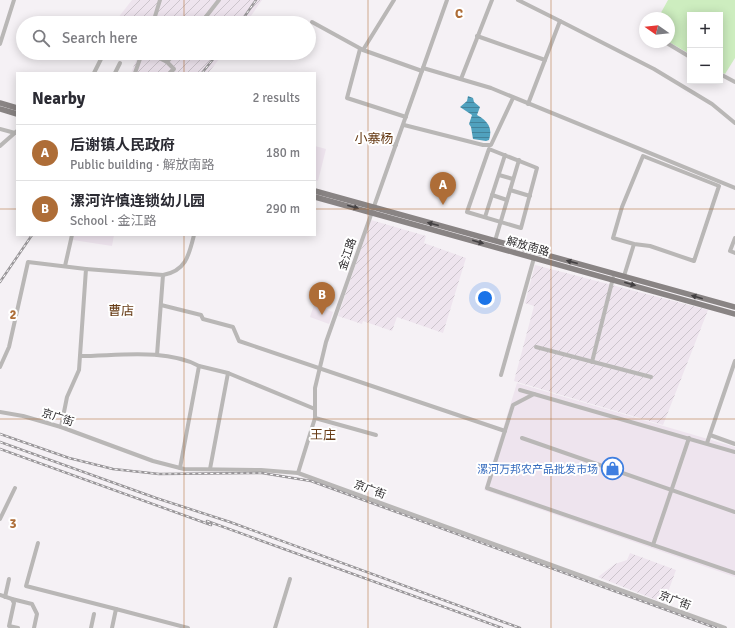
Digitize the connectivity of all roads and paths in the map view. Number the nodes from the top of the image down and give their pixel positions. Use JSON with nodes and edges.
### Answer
{"nodes":[{"id":1,"x":14,"y":0,"type":"edge"},
{"id":2,"x":160,"y":0,"type":"edge"},
{"id":3,"x":219,"y":0,"type":"edge"},
{"id":4,"x":394,"y":0,"type":"edge"},
{"id":5,"x":447,"y":0,"type":"edge"},
{"id":6,"x":492,"y":0,"type":"edge"},
{"id":7,"x":518,"y":0,"type":"edge"},
{"id":8,"x":155,"y":16,"type":"edge"},
{"id":9,"x":206,"y":16,"type":"edge"},
{"id":10,"x":560,"y":21,"type":"junction"},
{"id":11,"x":316,"y":24,"type":"edge"},
{"id":12,"x":476,"y":36,"type":"junction"},
{"id":13,"x":0,"y":44,"type":"edge"},
{"id":14,"x":674,"y":48,"type":"edge"},
{"id":15,"x":362,"y":49,"type":"junction"},
{"id":16,"x":687,"y":55,"type":"edge"},
{"id":17,"x":100,"y":60,"type":"edge"},
{"id":18,"x":139,"y":60,"type":"edge"},
{"id":19,"x":163,"y":60,"type":"edge"},
{"id":20,"x":545,"y":60,"type":"junction"},
{"id":21,"x":167,"y":62,"type":"joint"},
{"id":22,"x":120,"y":63,"type":"dead end"},
{"id":23,"x":422,"y":69,"type":"junction"},
{"id":24,"x":94,"y":72,"type":"edge"},
{"id":25,"x":116,"y":72,"type":"edge"},
{"id":26,"x":134,"y":72,"type":"edge"},
{"id":27,"x":171,"y":72,"type":"edge"},
{"id":28,"x":723,"y":76,"type":"edge"},
{"id":29,"x":461,"y":79,"type":"junction"},
{"id":30,"x":735,"y":82,"type":"edge"},
{"id":31,"x":513,"y":98,"type":"junction"},
{"id":32,"x":0,"y":103,"type":"edge"},
{"id":33,"x":528,"y":104,"type":"junction"},
{"id":34,"x":16,"y":108,"type":"edge"},
{"id":35,"x":0,"y":109,"type":"edge"},
{"id":36,"x":16,"y":114,"type":"edge"},
{"id":37,"x":406,"y":117,"type":"junction"},
{"id":38,"x":735,"y":123,"type":"edge"},
{"id":39,"x":404,"y":125,"type":"junction"},
{"id":40,"x":0,"y":129,"type":"edge"},
{"id":41,"x":16,"y":132,"type":"edge"},
{"id":42,"x":376,"y":139,"type":"dead end"},
{"id":43,"x":396,"y":145,"type":"junction"},
{"id":44,"x":0,"y":146,"type":"edge"},
{"id":45,"x":505,"y":155,"type":"junction"},
{"id":46,"x":519,"y":160,"type":"junction"},
{"id":47,"x":498,"y":175,"type":"junction"},
{"id":48,"x":513,"y":179,"type":"junction"},
{"id":49,"x":735,"y":188,"type":"edge"},
{"id":50,"x":316,"y":190,"type":"edge"},
{"id":51,"x":510,"y":190,"type":"junction"},
{"id":52,"x":492,"y":195,"type":"junction"},
{"id":53,"x":530,"y":196,"type":"junction"},
{"id":54,"x":316,"y":197,"type":"edge"},
{"id":55,"x":507,"y":200,"type":"junction"},
{"id":56,"x":373,"y":210,"type":"junction"},
{"id":57,"x":485,"y":217,"type":"junction"},
{"id":58,"x":500,"y":222,"type":"junction"},
{"id":59,"x":72,"y":236,"type":"edge"},
{"id":60,"x":194,"y":236,"type":"edge"},
{"id":61,"x":735,"y":238,"type":"edge"},
{"id":62,"x":495,"y":241,"type":"junction"},
{"id":63,"x":634,"y":244,"type":"junction"},
{"id":64,"x":735,"y":253,"type":"edge"},
{"id":65,"x":534,"y":258,"type":"junction"},
{"id":66,"x":65,"y":266,"type":"junction"},
{"id":67,"x":86,"y":269,"type":"junction"},
{"id":68,"x":163,"y":275,"type":"junction"},
{"id":69,"x":624,"y":276,"type":"junction"},
{"id":70,"x":614,"y":277,"type":"junction"},
{"id":71,"x":160,"y":305,"type":"junction"},
{"id":72,"x":735,"y":307,"type":"edge"},
{"id":73,"x":734,"y":314,"type":"edge"},
{"id":74,"x":536,"y":347,"type":"dead end"},
{"id":75,"x":156,"y":355,"type":"junction"},
{"id":76,"x":80,"y":356,"type":"junction"},
{"id":77,"x":592,"y":362,"type":"junction"},
{"id":78,"x":735,"y":362,"type":"edge"},
{"id":79,"x":199,"y":366,"type":"junction"},
{"id":80,"x":0,"y":367,"type":"edge"},
{"id":81,"x":320,"y":368,"type":"junction"},
{"id":82,"x":228,"y":373,"type":"junction"},
{"id":83,"x":501,"y":375,"type":"dead end"},
{"id":84,"x":651,"y":378,"type":"dead end"},
{"id":85,"x":520,"y":390,"type":"dead end"},
{"id":86,"x":534,"y":394,"type":"junction"},
{"id":87,"x":315,"y":409,"type":"junction"},
{"id":88,"x":0,"y":412,"type":"edge"},
{"id":89,"x":314,"y":418,"type":"junction"},
{"id":90,"x":61,"y":427,"type":"junction"},
{"id":91,"x":505,"y":431,"type":"junction"},
{"id":92,"x":376,"y":435,"type":"dead end"},
{"id":93,"x":710,"y":435,"type":"junction"},
{"id":94,"x":522,"y":438,"type":"dead end"},
{"id":95,"x":689,"y":438,"type":"junction"},
{"id":96,"x":707,"y":443,"type":"junction"},
{"id":97,"x":735,"y":444,"type":"edge"},
{"id":98,"x":735,"y":452,"type":"edge"},
{"id":99,"x":180,"y":468,"type":"junction"},
{"id":100,"x":210,"y":469,"type":"junction"},
{"id":101,"x":298,"y":473,"type":"junction"},
{"id":102,"x":15,"y":488,"type":"dead end"},
{"id":103,"x":671,"y":490,"type":"junction"},
{"id":104,"x":735,"y":512,"type":"edge"},
{"id":105,"x":0,"y":519,"type":"edge"},
{"id":106,"x":38,"y":543,"type":"dead end"},
{"id":107,"x":653,"y":545,"type":"junction"},
{"id":108,"x":735,"y":573,"type":"edge"},
{"id":109,"x":9,"y":579,"type":"dead end"},
{"id":110,"x":290,"y":579,"type":"dead end"},
{"id":111,"x":0,"y":595,"type":"edge"},
{"id":112,"x":5,"y":597,"type":"junction"},
{"id":113,"x":12,"y":599,"type":"junction"},
{"id":114,"x":116,"y":609,"type":"junction"},
{"id":115,"x":94,"y":614,"type":"dead end"},
{"id":116,"x":8,"y":627,"type":"edge"},
{"id":117,"x":18,"y":628,"type":"edge"},
{"id":118,"x":34,"y":628,"type":"edge"},
{"id":119,"x":91,"y":628,"type":"edge"},
{"id":120,"x":112,"y":628,"type":"edge"},
{"id":121,"x":188,"y":628,"type":"edge"},
{"id":122,"x":275,"y":628,"type":"edge"},
{"id":123,"x":725,"y":628,"type":"edge"}],
"edges":[{"from":1,"to":13,"type":"street"},
{"from":2,"to":8,"type":"street"},
{"from":3,"to":9,"type":"street"},
{"from":4,"to":15,"type":"street"},
{"from":5,"to":23,"type":"street","name":"金江路"},
{"from":6,"to":12,"type":"street"},
{"from":7,"to":10,"type":"street"},
{"from":10,"to":20,"type":"street"},
{"from":10,"to":38,"type":"street"},
{"from":11,"to":15,"type":"street"},
{"from":12,"to":20,"type":"street"},
{"from":12,"to":29,"type":"street"},
{"from":14,"to":16,"type":"street"},
{"from":15,"to":23,"type":"street"},
{"from":15,"to":37,"type":"street"},
{"from":17,"to":24,"type":"street"},
{"from":18,"to":26,"type":"street"},
{"from":19,"to":21,"type":"street"},
{"from":20,"to":33,"type":"street"},
{"from":21,"to":27,"type":"street"},
{"from":22,"to":25,"type":"street"},
{"from":23,"to":29,"type":"street"},
{"from":23,"to":37,"type":"street","name":"金江路"},
{"from":28,"to":30,"type":"street"},
{"from":29,"to":31,"type":"street"},
{"from":31,"to":33,"type":"street"},
{"from":31,"to":39,"type":"street"},
{"from":32,"to":34,"type":"main road"},
{"from":33,"to":49,"type":"street"},
{"from":35,"to":36,"type":"main road"},
{"from":37,"to":39,"type":"street","name":"金江路"},
{"from":39,"to":43,"type":"street","name":"金江路"},
{"from":40,"to":41,"type":"street"},
{"from":41,"to":44,"type":"street"},
{"from":42,"to":43,"type":"street"},
{"from":43,"to":56,"type":"street","name":"金江路"},
{"from":45,"to":46,"type":"street"},
{"from":45,"to":47,"type":"street"},
{"from":45,"to":57,"type":"street"},
{"from":46,"to":48,"type":"street"},
{"from":46,"to":53,"type":"street"},
{"from":47,"to":48,"type":"street"},
{"from":47,"to":52,"type":"street"},
{"from":48,"to":51,"type":"street"},
{"from":50,"to":56,"type":"main road","name":"解放南路"},
{"from":51,"to":53,"type":"street"},
{"from":51,"to":55,"type":"street"},
{"from":52,"to":55,"type":"street"},
{"from":52,"to":57,"type":"street"},
{"from":53,"to":58,"type":"street"},
{"from":54,"to":56,"type":"main road","name":"解放南路","one_way":true},
{"from":55,"to":58,"type":"street"},
{"from":62,"to":56,"type":"main road","name":"解放南路","one_way":true},
{"from":56,"to":65,"type":"main road","name":"解放南路","one_way":true},
{"from":56,"to":81,"type":"street","name":"金江路"},
{"from":57,"to":58,"type":"street"},
{"from":58,"to":62,"type":"street"},
{"from":59,"to":66,"type":"street"},
{"from":60,"to":68,"type":"street"},
{"from":61,"to":64,"type":"street"},
{"from":70,"to":62,"type":"main road","name":"解放南路","one_way":true},
{"from":63,"to":63,"type":"street"},
{"from":63,"to":69,"type":"street"},
{"from":65,"to":70,"type":"main road","name":"解放南路"},
{"from":65,"to":83,"type":"street"},
{"from":66,"to":67,"type":"street"},
{"from":66,"to":80,"type":"street"},
{"from":67,"to":68,"type":"street"},
{"from":67,"to":76,"type":"street"},
{"from":68,"to":71,"type":"street"},
{"from":69,"to":70,"type":"main road","name":"解放南路"},
{"from":72,"to":69,"type":"main road","name":"解放南路","one_way":true},
{"from":70,"to":73,"type":"main road","name":"解放南路","one_way":true},
{"from":70,"to":77,"type":"street"},
{"from":71,"to":75,"type":"street"},
{"from":71,"to":81,"type":"street"},
{"from":72,"to":73,"type":"street"},
{"from":74,"to":77,"type":"street"},
{"from":75,"to":76,"type":"street"},
{"from":75,"to":79,"type":"street"},
{"from":76,"to":90,"type":"street"},
{"from":77,"to":84,"type":"street"},
{"from":78,"to":93,"type":"street"},
{"from":79,"to":82,"type":"street"},
{"from":79,"to":99,"type":"street"},
{"from":81,"to":87,"type":"street","name":"金江路"},
{"from":81,"to":91,"type":"street"},
{"from":82,"to":87,"type":"street"},
{"from":82,"to":100,"type":"street"},
{"from":85,"to":86,"type":"street"},
{"from":86,"to":91,"type":"street"},
{"from":86,"to":95,"type":"street"},
{"from":87,"to":89,"type":"street","name":"金江路"},
{"from":88,"to":90,"type":"street","name":"京广街"},
{"from":89,"to":92,"type":"street"},
{"from":89,"to":101,"type":"street","name":"金江路"},
{"from":90,"to":99,"type":"street","name":"京广街"},
{"from":91,"to":107,"type":"street"},
{"from":93,"to":96,"type":"street"},
{"from":93,"to":97,"type":"street"},
{"from":94,"to":103,"type":"street"},
{"from":95,"to":96,"type":"street"},
{"from":95,"to":103,"type":"street"},
{"from":96,"to":98,"type":"street"},
{"from":99,"to":100,"type":"street","name":"京广街"},
{"from":100,"to":101,"type":"street","name":"京广街"},
{"from":101,"to":123,"type":"street","name":"京广街"},
{"from":102,"to":105,"type":"street"},
{"from":103,"to":104,"type":"street"},
{"from":103,"to":107,"type":"street"},
{"from":106,"to":114,"type":"street"},
{"from":107,"to":108,"type":"street"},
{"from":109,"to":112,"type":"street"},
{"from":110,"to":122,"type":"street"},
{"from":111,"to":112,"type":"street"},
{"from":112,"to":113,"type":"street"},
{"from":113,"to":116,"type":"street"},
{"from":113,"to":118,"type":"street"},
{"from":114,"to":120,"type":"street"},
{"from":114,"to":121,"type":"street"},
{"from":115,"to":119,"type":"street"},
{"from":116,"to":117,"type":"street"}]}
